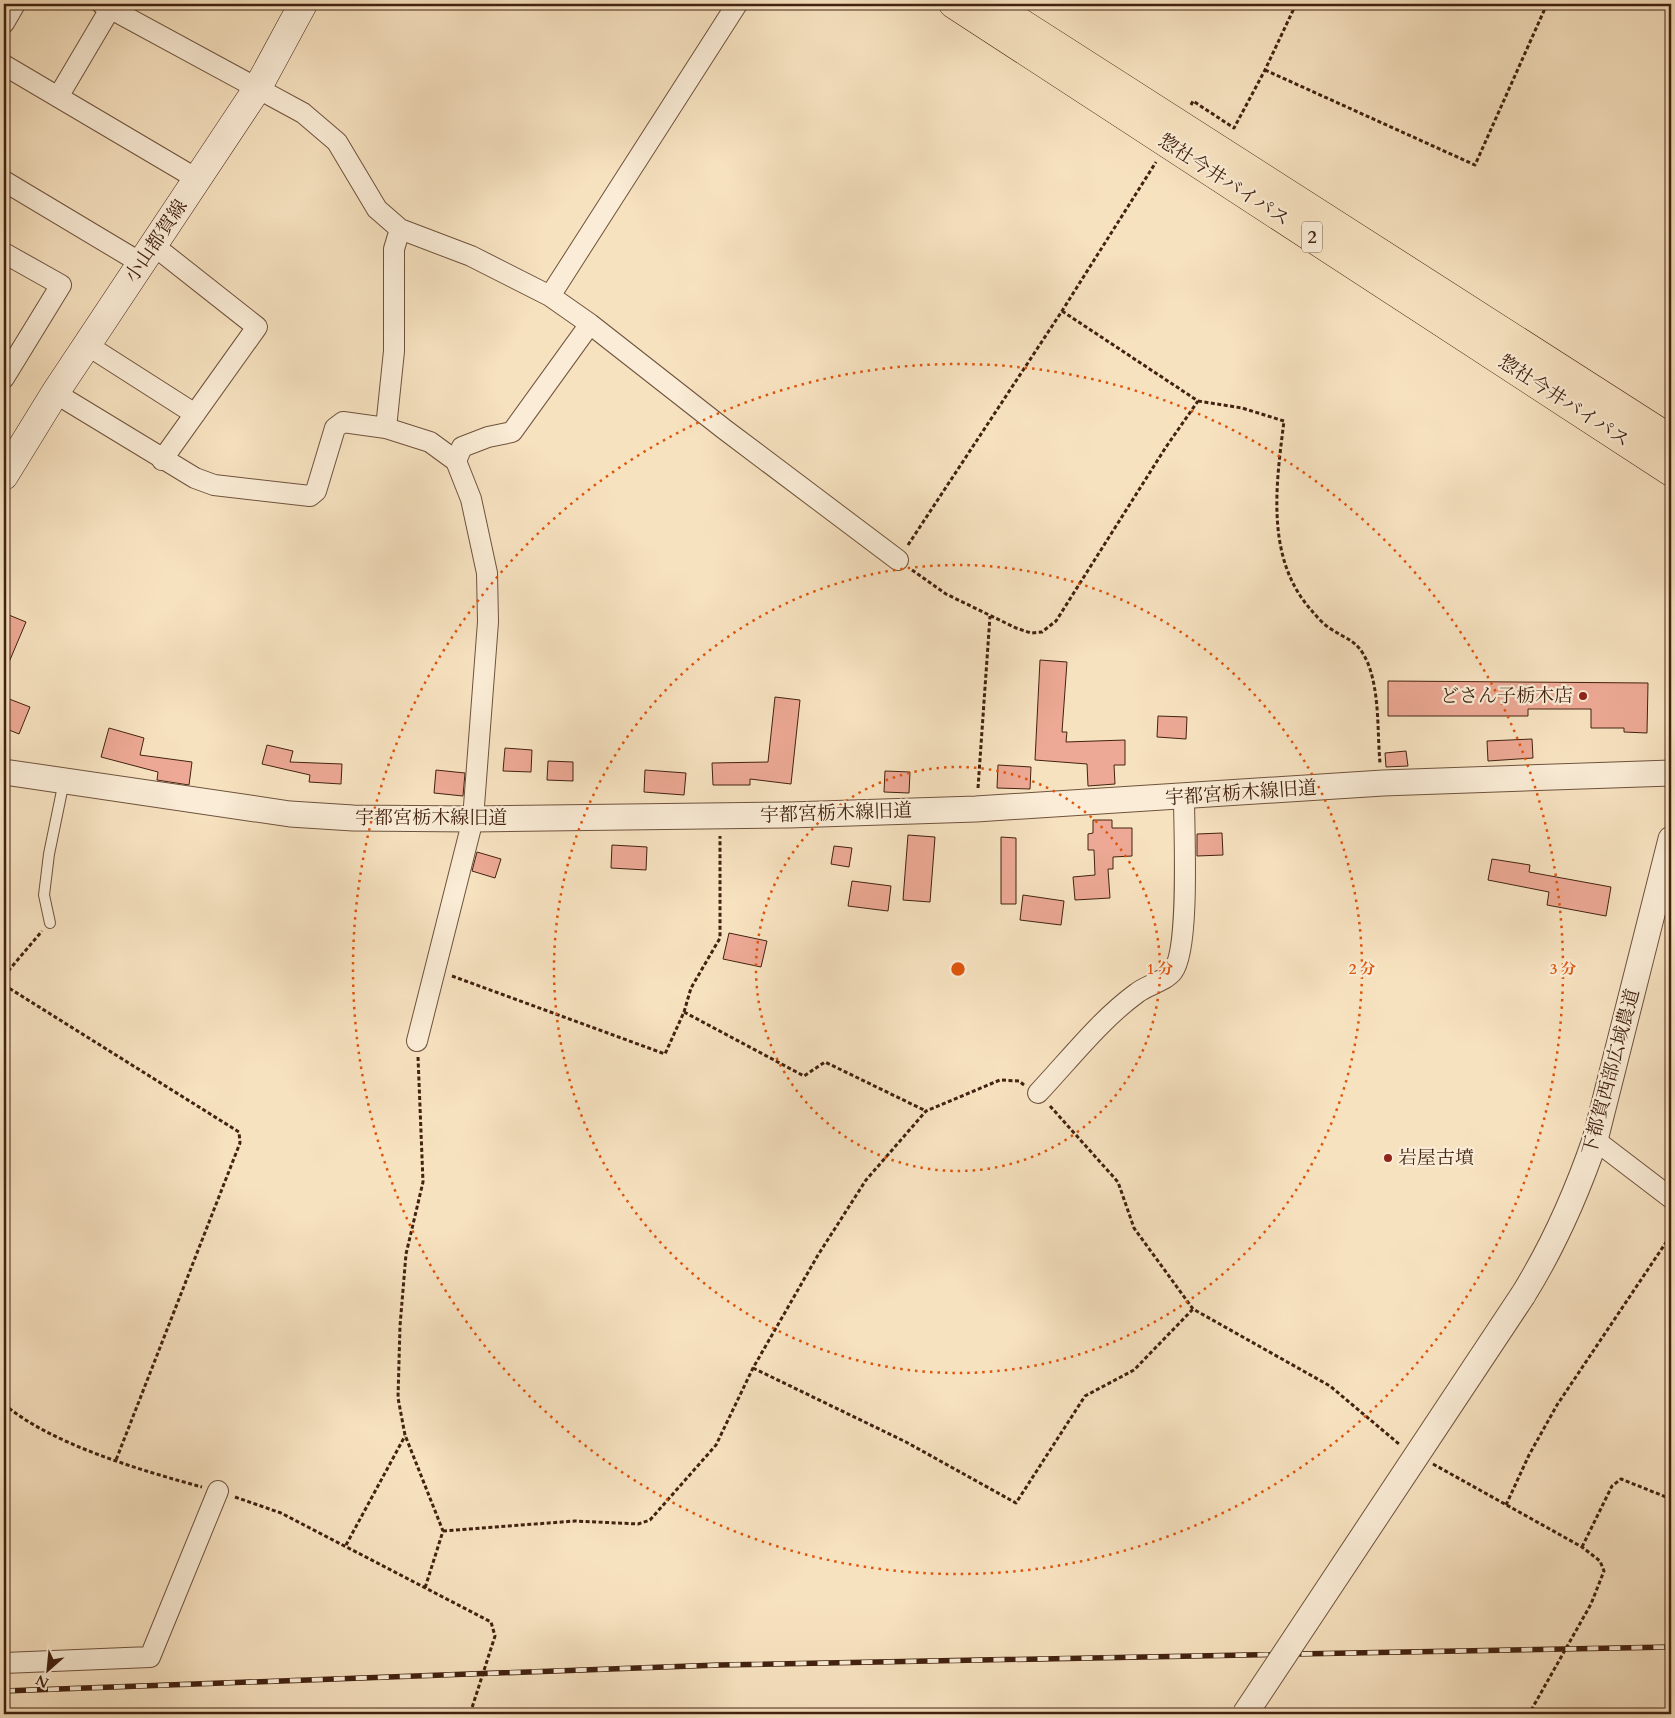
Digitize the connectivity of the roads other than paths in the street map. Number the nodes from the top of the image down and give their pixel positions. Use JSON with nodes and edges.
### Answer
{"nodes":[{"id":1,"x":16,"y":4,"type":"edge"},
{"id":2,"x":303,"y":4,"type":"edge"},
{"id":3,"x":737,"y":4,"type":"edge"},
{"id":4,"x":953,"y":4,"type":"edge"},
{"id":5,"x":992,"y":4,"type":"edge"},
{"id":6,"x":106,"y":6,"type":"edge"},
{"id":7,"x":4,"y":23,"type":"edge"},
{"id":8,"x":4,"y":65,"type":"edge"},
{"id":9,"x":257,"y":89,"type":"junction"},
{"id":10,"x":58,"y":97,"type":"junction"},
{"id":11,"x":1174,"y":134,"type":"junction"},
{"id":12,"x":197,"y":179,"type":"junction"},
{"id":13,"x":4,"y":181,"type":"edge"},
{"id":14,"x":400,"y":229,"type":"junction"},
{"id":15,"x":4,"y":253,"type":"edge"},
{"id":16,"x":147,"y":254,"type":"junction"},
{"id":17,"x":550,"y":296,"type":"junction"},
{"id":18,"x":590,"y":324,"type":"junction"},
{"id":19,"x":87,"y":345,"type":"junction"},
{"id":20,"x":4,"y":378,"type":"edge"},
{"id":21,"x":55,"y":393,"type":"junction"},
{"id":22,"x":195,"y":414,"type":"junction"},
{"id":23,"x":386,"y":428,"type":"junction"},
{"id":24,"x":1671,"y":439,"type":"edge"},
{"id":25,"x":162,"y":460,"type":"junction"},
{"id":26,"x":456,"y":461,"type":"junction"},
{"id":27,"x":8,"y":462,"type":"edge"},
{"id":28,"x":1671,"y":472,"type":"edge"},
{"id":29,"x":898,"y":560,"type":"road end"},
{"id":30,"x":4,"y":772,"type":"edge"},
{"id":31,"x":1671,"y":772,"type":"edge"},
{"id":32,"x":64,"y":781,"type":"junction"},
{"id":33,"x":1184,"y":798,"type":"junction"},
{"id":34,"x":473,"y":819,"type":"junction"},
{"id":35,"x":1671,"y":839,"type":"edge"},
{"id":36,"x":50,"y":923,"type":"road end"},
{"id":37,"x":418,"y":1041,"type":"road end"},
{"id":38,"x":1038,"y":1093,"type":"road end"},
{"id":39,"x":1595,"y":1140,"type":"junction"},
{"id":40,"x":1671,"y":1198,"type":"edge"},
{"id":41,"x":218,"y":1490,"type":"road end"},
{"id":42,"x":4,"y":1663,"type":"edge"},
{"id":43,"x":1245,"y":1714,"type":"edge"}],
"edges":[{"from":1,"to":7,"type":"street"},
{"from":2,"to":9,"type":"main road","name":"小山都賀線"},
{"from":3,"to":17,"type":"street"},
{"from":4,"to":11,"type":"main road","name":"惣社今井バイパス","number":"2"},
{"from":5,"to":11,"type":"main road","name":"惣社今井バイパス","number":"2"},
{"from":6,"to":9,"type":"street"},
{"from":6,"to":10,"type":"street"},
{"from":8,"to":10,"type":"street"},
{"from":9,"to":12,"type":"main road","name":"小山都賀線"},
{"from":9,"to":14,"type":"street"},
{"from":10,"to":12,"type":"street"},
{"from":11,"to":24,"type":"main road","name":"惣社今井バイパス","number":"2"},
{"from":11,"to":28,"type":"main road","name":"惣社今井バイパス","number":"2"},
{"from":12,"to":16,"type":"main road","name":"小山都賀線"},
{"from":13,"to":16,"type":"street"},
{"from":14,"to":17,"type":"street"},
{"from":14,"to":23,"type":"street"},
{"from":15,"to":20,"type":"street"},
{"from":16,"to":19,"type":"main road","name":"小山都賀線"},
{"from":16,"to":22,"type":"street"},
{"from":17,"to":18,"type":"street"},
{"from":18,"to":26,"type":"street"},
{"from":18,"to":29,"type":"street"},
{"from":19,"to":21,"type":"main road","name":"小山都賀線"},
{"from":19,"to":22,"type":"street"},
{"from":21,"to":25,"type":"street"},
{"from":21,"to":27,"type":"main road","name":"小山都賀線"},
{"from":22,"to":25,"type":"street"},
{"from":23,"to":25,"type":"street"},
{"from":23,"to":26,"type":"street"},
{"from":26,"to":34,"type":"street"},
{"from":30,"to":32,"type":"street","name":"宇都宮栃木線旧道"},
{"from":31,"to":33,"type":"street","name":"宇都宮栃木線旧道"},
{"from":32,"to":34,"type":"street","name":"宇都宮栃木線旧道"},
{"from":32,"to":36,"type":"lane"},
{"from":33,"to":34,"type":"street","name":"宇都宮栃木線旧道"},
{"from":33,"to":38,"type":"street"},
{"from":34,"to":37,"type":"street"},
{"from":35,"to":39,"type":"street","name":"下都賀西部広域農道"},
{"from":39,"to":40,"type":"street"},
{"from":39,"to":43,"type":"street","name":"下都賀西部広域農道","bridge":true},
{"from":41,"to":42,"type":"street"}]}
